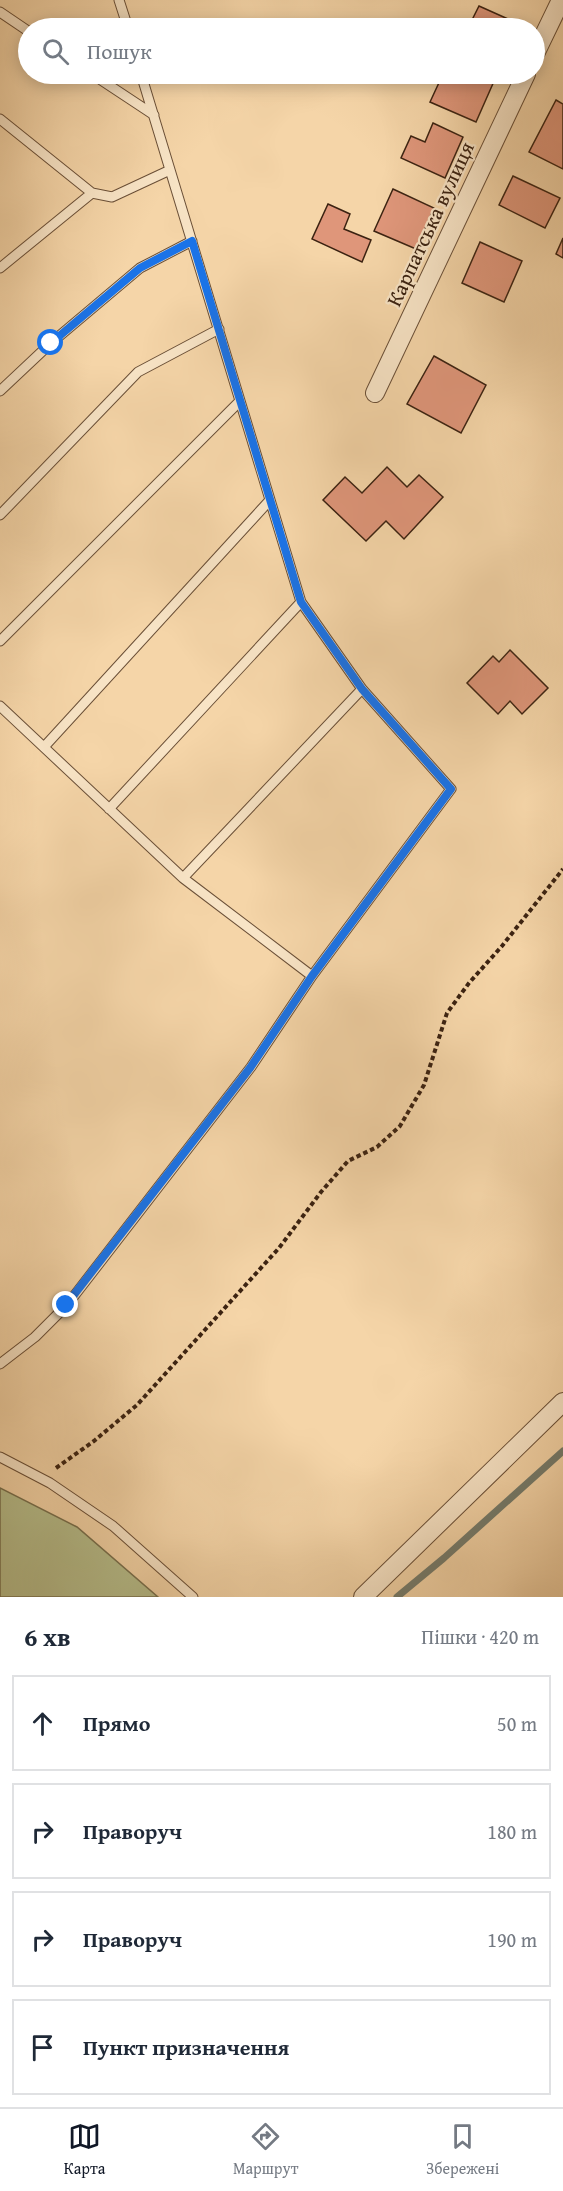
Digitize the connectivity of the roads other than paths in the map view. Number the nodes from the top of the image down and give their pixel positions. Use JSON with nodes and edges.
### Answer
{"nodes":[{"id":1,"x":119,"y":0,"type":"edge"},
{"id":2,"x":554,"y":2,"type":"edge"},
{"id":3,"x":0,"y":12,"type":"edge"},
{"id":4,"x":125,"y":18,"type":"edge"},
{"id":5,"x":18,"y":24,"type":"edge"},
{"id":6,"x":545,"y":26,"type":"edge"},
{"id":7,"x":107,"y":84,"type":"edge"},
{"id":8,"x":144,"y":84,"type":"edge"},
{"id":9,"x":521,"y":84,"type":"edge"},
{"id":10,"x":154,"y":115,"type":"junction"},
{"id":11,"x":0,"y":119,"type":"edge"},
{"id":12,"x":170,"y":170,"type":"junction"},
{"id":13,"x":92,"y":193,"type":"junction"},
{"id":14,"x":192,"y":241,"type":"junction"},
{"id":15,"x":0,"y":268,"type":"edge"},
{"id":16,"x":219,"y":329,"type":"junction"},
{"id":17,"x":0,"y":391,"type":"edge"},
{"id":18,"x":375,"y":393,"type":"dead end"},
{"id":19,"x":240,"y":401,"type":"junction"},
{"id":20,"x":270,"y":500,"type":"junction"},
{"id":21,"x":0,"y":515,"type":"edge"},
{"id":22,"x":301,"y":602,"type":"junction"},
{"id":23,"x":0,"y":641,"type":"edge"},
{"id":24,"x":362,"y":689,"type":"junction"},
{"id":25,"x":0,"y":706,"type":"edge"},
{"id":26,"x":44,"y":747,"type":"junction"},
{"id":27,"x":109,"y":808,"type":"junction"},
{"id":28,"x":183,"y":878,"type":"junction"},
{"id":29,"x":312,"y":976,"type":"junction"},
{"id":30,"x":0,"y":1364,"type":"edge"},
{"id":31,"x":563,"y":1402,"type":"edge"},
{"id":32,"x":0,"y":1457,"type":"edge"},
{"id":33,"x":193,"y":1597,"type":"edge"},
{"id":34,"x":363,"y":1597,"type":"edge"}],
"edges":[{"from":1,"to":4,"type":"lane"},
{"from":2,"to":6,"type":"street"},
{"from":3,"to":5,"type":"lane"},
{"from":7,"to":10,"type":"lane"},
{"from":8,"to":10,"type":"lane"},
{"from":9,"to":18,"type":"street","name":"Карпатська вулиця"},
{"from":10,"to":12,"type":"lane"},
{"from":11,"to":13,"type":"lane"},
{"from":12,"to":13,"type":"lane"},
{"from":12,"to":14,"type":"lane"},
{"from":13,"to":15,"type":"lane"},
{"from":14,"to":16,"type":"lane"},
{"from":14,"to":17,"type":"lane"},
{"from":16,"to":19,"type":"lane"},
{"from":16,"to":21,"type":"lane"},
{"from":19,"to":20,"type":"lane"},
{"from":19,"to":23,"type":"lane"},
{"from":20,"to":22,"type":"lane"},
{"from":20,"to":26,"type":"lane"},
{"from":22,"to":24,"type":"lane"},
{"from":22,"to":27,"type":"lane"},
{"from":24,"to":28,"type":"lane"},
{"from":24,"to":29,"type":"lane"},
{"from":25,"to":26,"type":"lane"},
{"from":26,"to":27,"type":"lane"},
{"from":27,"to":28,"type":"lane"},
{"from":28,"to":29,"type":"lane"},
{"from":29,"to":30,"type":"lane"},
{"from":31,"to":34,"type":"street"},
{"from":32,"to":33,"type":"lane"}]}
